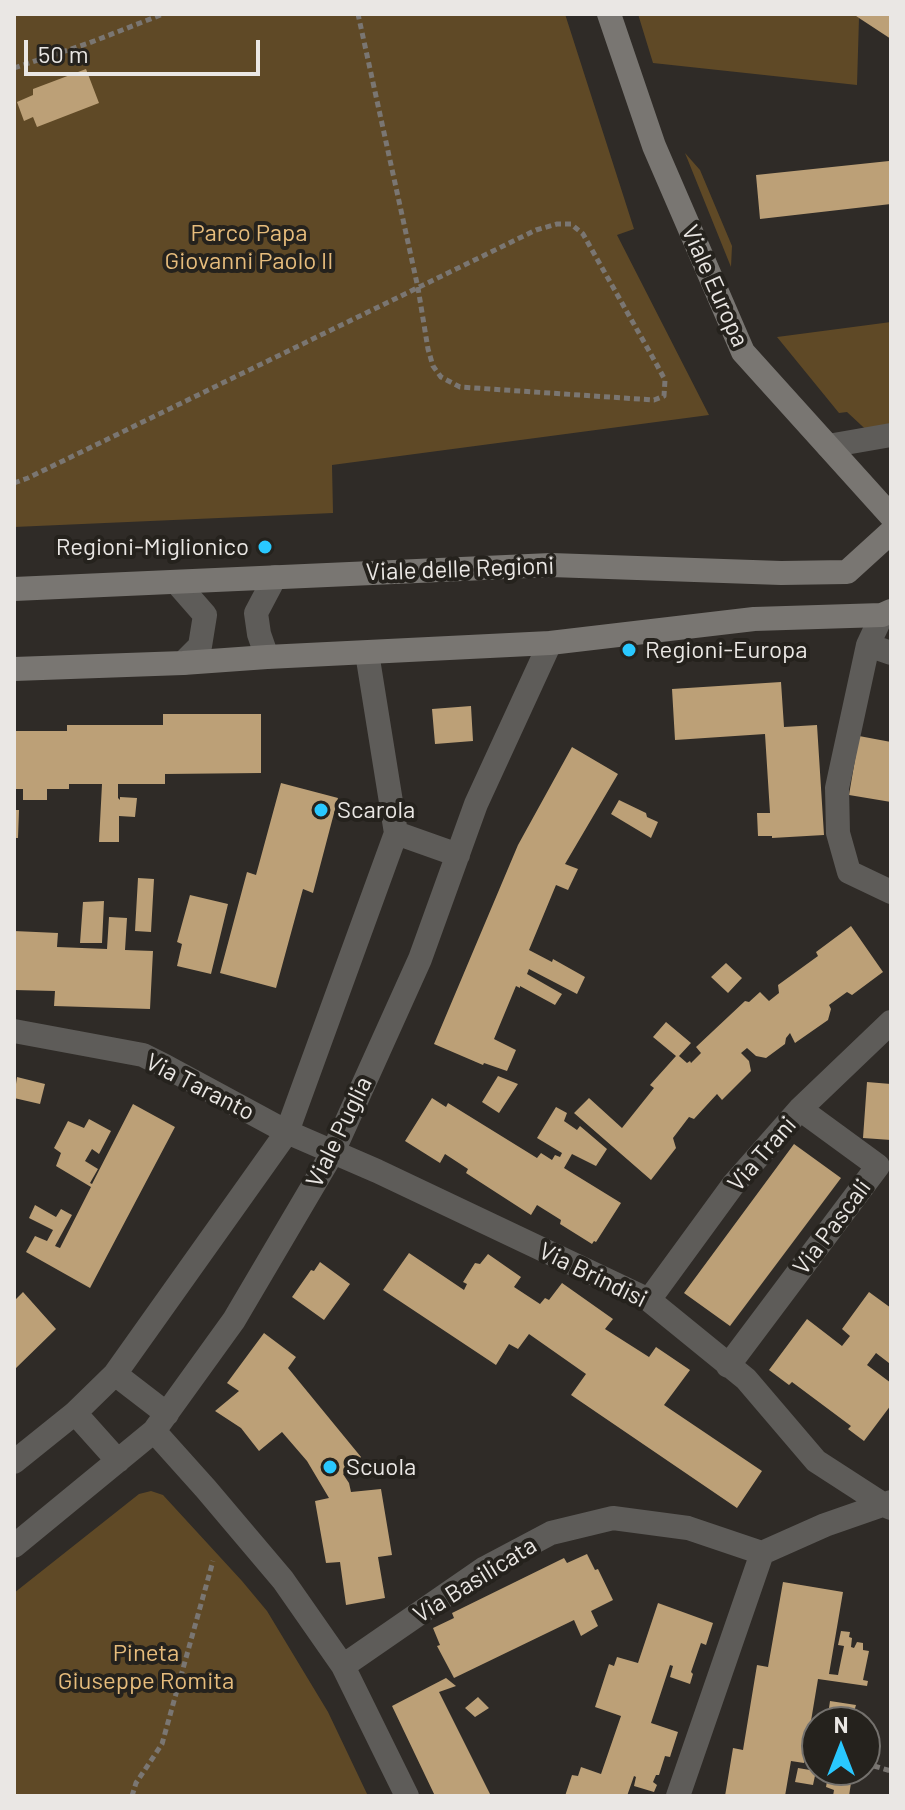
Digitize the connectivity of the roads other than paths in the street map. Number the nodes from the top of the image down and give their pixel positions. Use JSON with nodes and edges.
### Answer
{"nodes":[{"id":1,"x":609,"y":14,"type":"edge"},
{"id":2,"x":891,"y":435,"type":"edge"},
{"id":3,"x":828,"y":446,"type":"junction"},
{"id":4,"x":891,"y":516,"type":"edge"},
{"id":5,"x":891,"y":532,"type":"edge"},
{"id":6,"x":275,"y":577,"type":"junction"},
{"id":7,"x":177,"y":583,"type":"junction"},
{"id":8,"x":14,"y":589,"type":"edge"},
{"id":9,"x":886,"y":613,"type":"edge"},
{"id":10,"x":550,"y":643,"type":"junction"},
{"id":11,"x":880,"y":649,"type":"edge"},
{"id":12,"x":367,"y":653,"type":"junction"},
{"id":13,"x":267,"y":657,"type":"junction"},
{"id":14,"x":183,"y":663,"type":"junction"},
{"id":15,"x":14,"y":669,"type":"edge"},
{"id":16,"x":396,"y":833,"type":"junction"},
{"id":17,"x":458,"y":855,"type":"junction"},
{"id":18,"x":891,"y":892,"type":"edge"},
{"id":19,"x":891,"y":1022,"type":"edge"},
{"id":20,"x":14,"y":1031,"type":"edge"},
{"id":21,"x":800,"y":1109,"type":"junction"},
{"id":22,"x":287,"y":1132,"type":"junction"},
{"id":23,"x":333,"y":1152,"type":"junction"},
{"id":24,"x":649,"y":1300,"type":"junction"},
{"id":25,"x":728,"y":1366,"type":"junction"},
{"id":26,"x":115,"y":1374,"type":"junction"},
{"id":27,"x":75,"y":1413,"type":"junction"},
{"id":28,"x":160,"y":1423,"type":"junction"},
{"id":29,"x":118,"y":1461,"type":"junction"},
{"id":30,"x":14,"y":1462,"type":"edge"},
{"id":31,"x":889,"y":1505,"type":"edge"},
{"id":32,"x":14,"y":1546,"type":"edge"},
{"id":33,"x":762,"y":1553,"type":"junction"},
{"id":34,"x":343,"y":1666,"type":"junction"},
{"id":35,"x":407,"y":1796,"type":"edge"},
{"id":36,"x":678,"y":1796,"type":"edge"}],
"edges":[{"from":1,"to":3,"type":"street","name":"Viale Europa"},
{"from":2,"to":3,"type":"street"},
{"from":3,"to":4,"type":"street","name":"Viale Europa"},
{"from":5,"to":6,"type":"street","name":"Viale delle Regioni"},
{"from":6,"to":7,"type":"street","name":"Viale delle Regioni"},
{"from":6,"to":13,"type":"street"},
{"from":7,"to":8,"type":"street","name":"Viale delle Regioni"},
{"from":7,"to":14,"type":"street"},
{"from":9,"to":10,"type":"street"},
{"from":9,"to":11,"type":"street"},
{"from":10,"to":12,"type":"street"},
{"from":10,"to":17,"type":"street","name":"Viale Puglia"},
{"from":11,"to":18,"type":"street"},
{"from":12,"to":13,"type":"street"},
{"from":12,"to":16,"type":"street","name":"Viale Puglia"},
{"from":13,"to":14,"type":"street"},
{"from":14,"to":15,"type":"street"},
{"from":16,"to":17,"type":"street"},
{"from":16,"to":22,"type":"street","name":"Viale Puglia"},
{"from":17,"to":23,"type":"street","name":"Viale Puglia"},
{"from":19,"to":21,"type":"street","name":"Via Trani"},
{"from":20,"to":22,"type":"street","name":"Via Taranto"},
{"from":21,"to":24,"type":"street","name":"Via Trani"},
{"from":21,"to":25,"type":"street","name":"Via Pascali"},
{"from":22,"to":23,"type":"street","name":"Via Taranto"},
{"from":22,"to":26,"type":"street","name":"Viale Puglia"},
{"from":23,"to":24,"type":"street","name":"Via Brindisi"},
{"from":23,"to":28,"type":"street","name":"Viale Puglia"},
{"from":24,"to":25,"type":"street","name":"Via Brindisi"},
{"from":25,"to":31,"type":"street","name":"Via Brindisi"},
{"from":26,"to":27,"type":"street","name":"Viale Puglia"},
{"from":26,"to":28,"type":"street"},
{"from":27,"to":29,"type":"street"},
{"from":27,"to":30,"type":"street","name":"Viale Puglia"},
{"from":28,"to":29,"type":"street","name":"Viale Puglia"},
{"from":28,"to":34,"type":"street"},
{"from":29,"to":32,"type":"street","name":"Viale Puglia"},
{"from":31,"to":33,"type":"street"},
{"from":33,"to":34,"type":"street","name":"Via Basilicata"},
{"from":33,"to":36,"type":"street"},
{"from":34,"to":35,"type":"street"}]}
